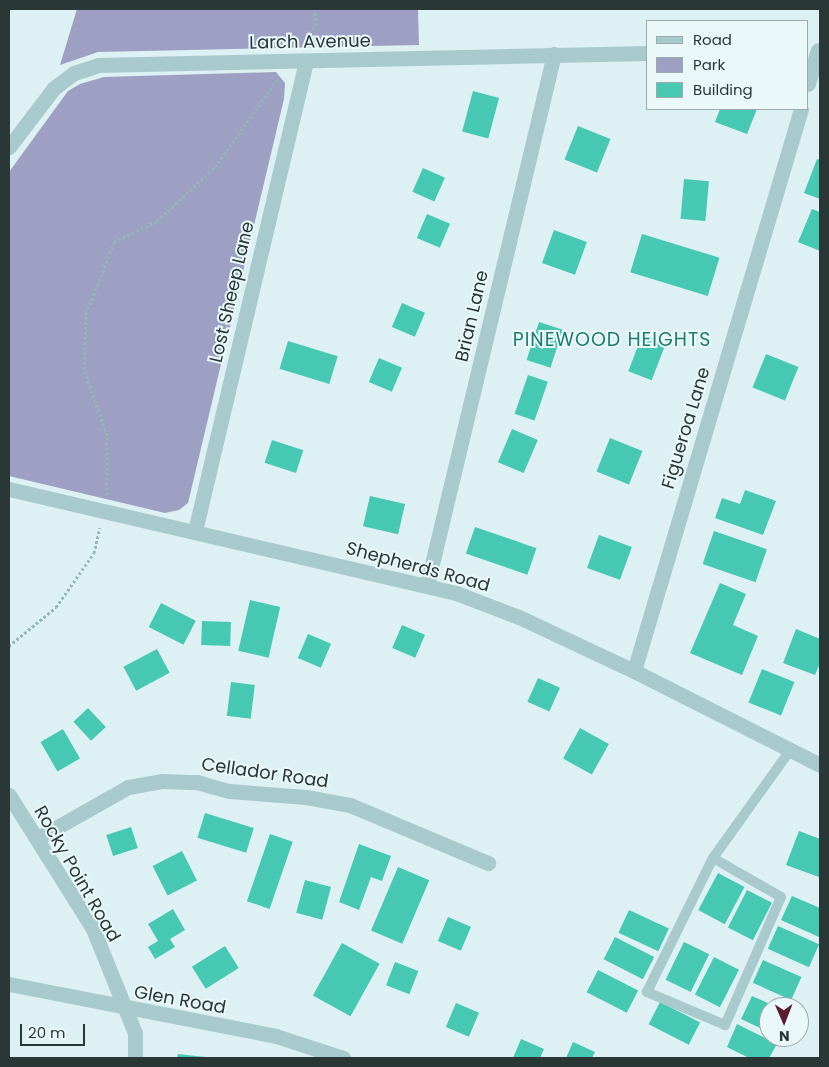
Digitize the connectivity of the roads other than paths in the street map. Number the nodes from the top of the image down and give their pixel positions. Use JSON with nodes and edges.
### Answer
{"nodes":[{"id":1,"x":815,"y":50,"type":"edge"},
{"id":2,"x":646,"y":53,"type":"edge"},
{"id":3,"x":554,"y":54,"type":"junction"},
{"id":4,"x":306,"y":61,"type":"junction"},
{"id":5,"x":809,"y":79,"type":"edge"},
{"id":6,"x":800,"y":110,"type":"edge"},
{"id":7,"x":9,"y":147,"type":"edge"},
{"id":8,"x":9,"y":489,"type":"edge"},
{"id":9,"x":195,"y":531,"type":"junction"},
{"id":10,"x":427,"y":585,"type":"junction"},
{"id":11,"x":634,"y":671,"type":"junction"},
{"id":12,"x":790,"y":749,"type":"junction"},
{"id":13,"x":820,"y":765,"type":"edge"},
{"id":14,"x":9,"y":795,"type":"edge"},
{"id":15,"x":38,"y":838,"type":"junction"},
{"id":16,"x":713,"y":858,"type":"junction"},
{"id":17,"x":488,"y":863,"type":"dead end"},
{"id":18,"x":9,"y":984,"type":"edge"},
{"id":19,"x":128,"y":1009,"type":"junction"},
{"id":20,"x":135,"y":1058,"type":"edge"},
{"id":21,"x":343,"y":1058,"type":"edge"}],
"edges":[{"from":1,"to":5,"type":"street"},
{"from":2,"to":3,"type":"street","name":"Larch Avenue"},
{"from":3,"to":4,"type":"street","name":"Larch Avenue"},
{"from":3,"to":10,"type":"street","name":"Brian Lane"},
{"from":4,"to":7,"type":"street","name":"Larch Avenue"},
{"from":4,"to":9,"type":"street","name":"Lost Sheep Lane"},
{"from":6,"to":11,"type":"street","name":"Figueroa Lane"},
{"from":8,"to":9,"type":"street","name":"Shepherds Road"},
{"from":9,"to":10,"type":"street","name":"Shepherds Road"},
{"from":10,"to":11,"type":"street","name":"Shepherds Road"},
{"from":11,"to":12,"type":"street","name":"Shepherds Road"},
{"from":12,"to":13,"type":"street","name":"Shepherds Road"},
{"from":12,"to":16,"type":"lane"},
{"from":14,"to":15,"type":"street","name":"Rocky Point Road"},
{"from":15,"to":17,"type":"street","name":"Cellador Road"},
{"from":15,"to":19,"type":"street","name":"Rocky Point Road"},
{"from":16,"to":16,"type":"lane"},
{"from":18,"to":19,"type":"street","name":"Glen Road"},
{"from":19,"to":20,"type":"street","name":"Rocky Point Road"},
{"from":19,"to":21,"type":"street","name":"Glen Road"}]}
